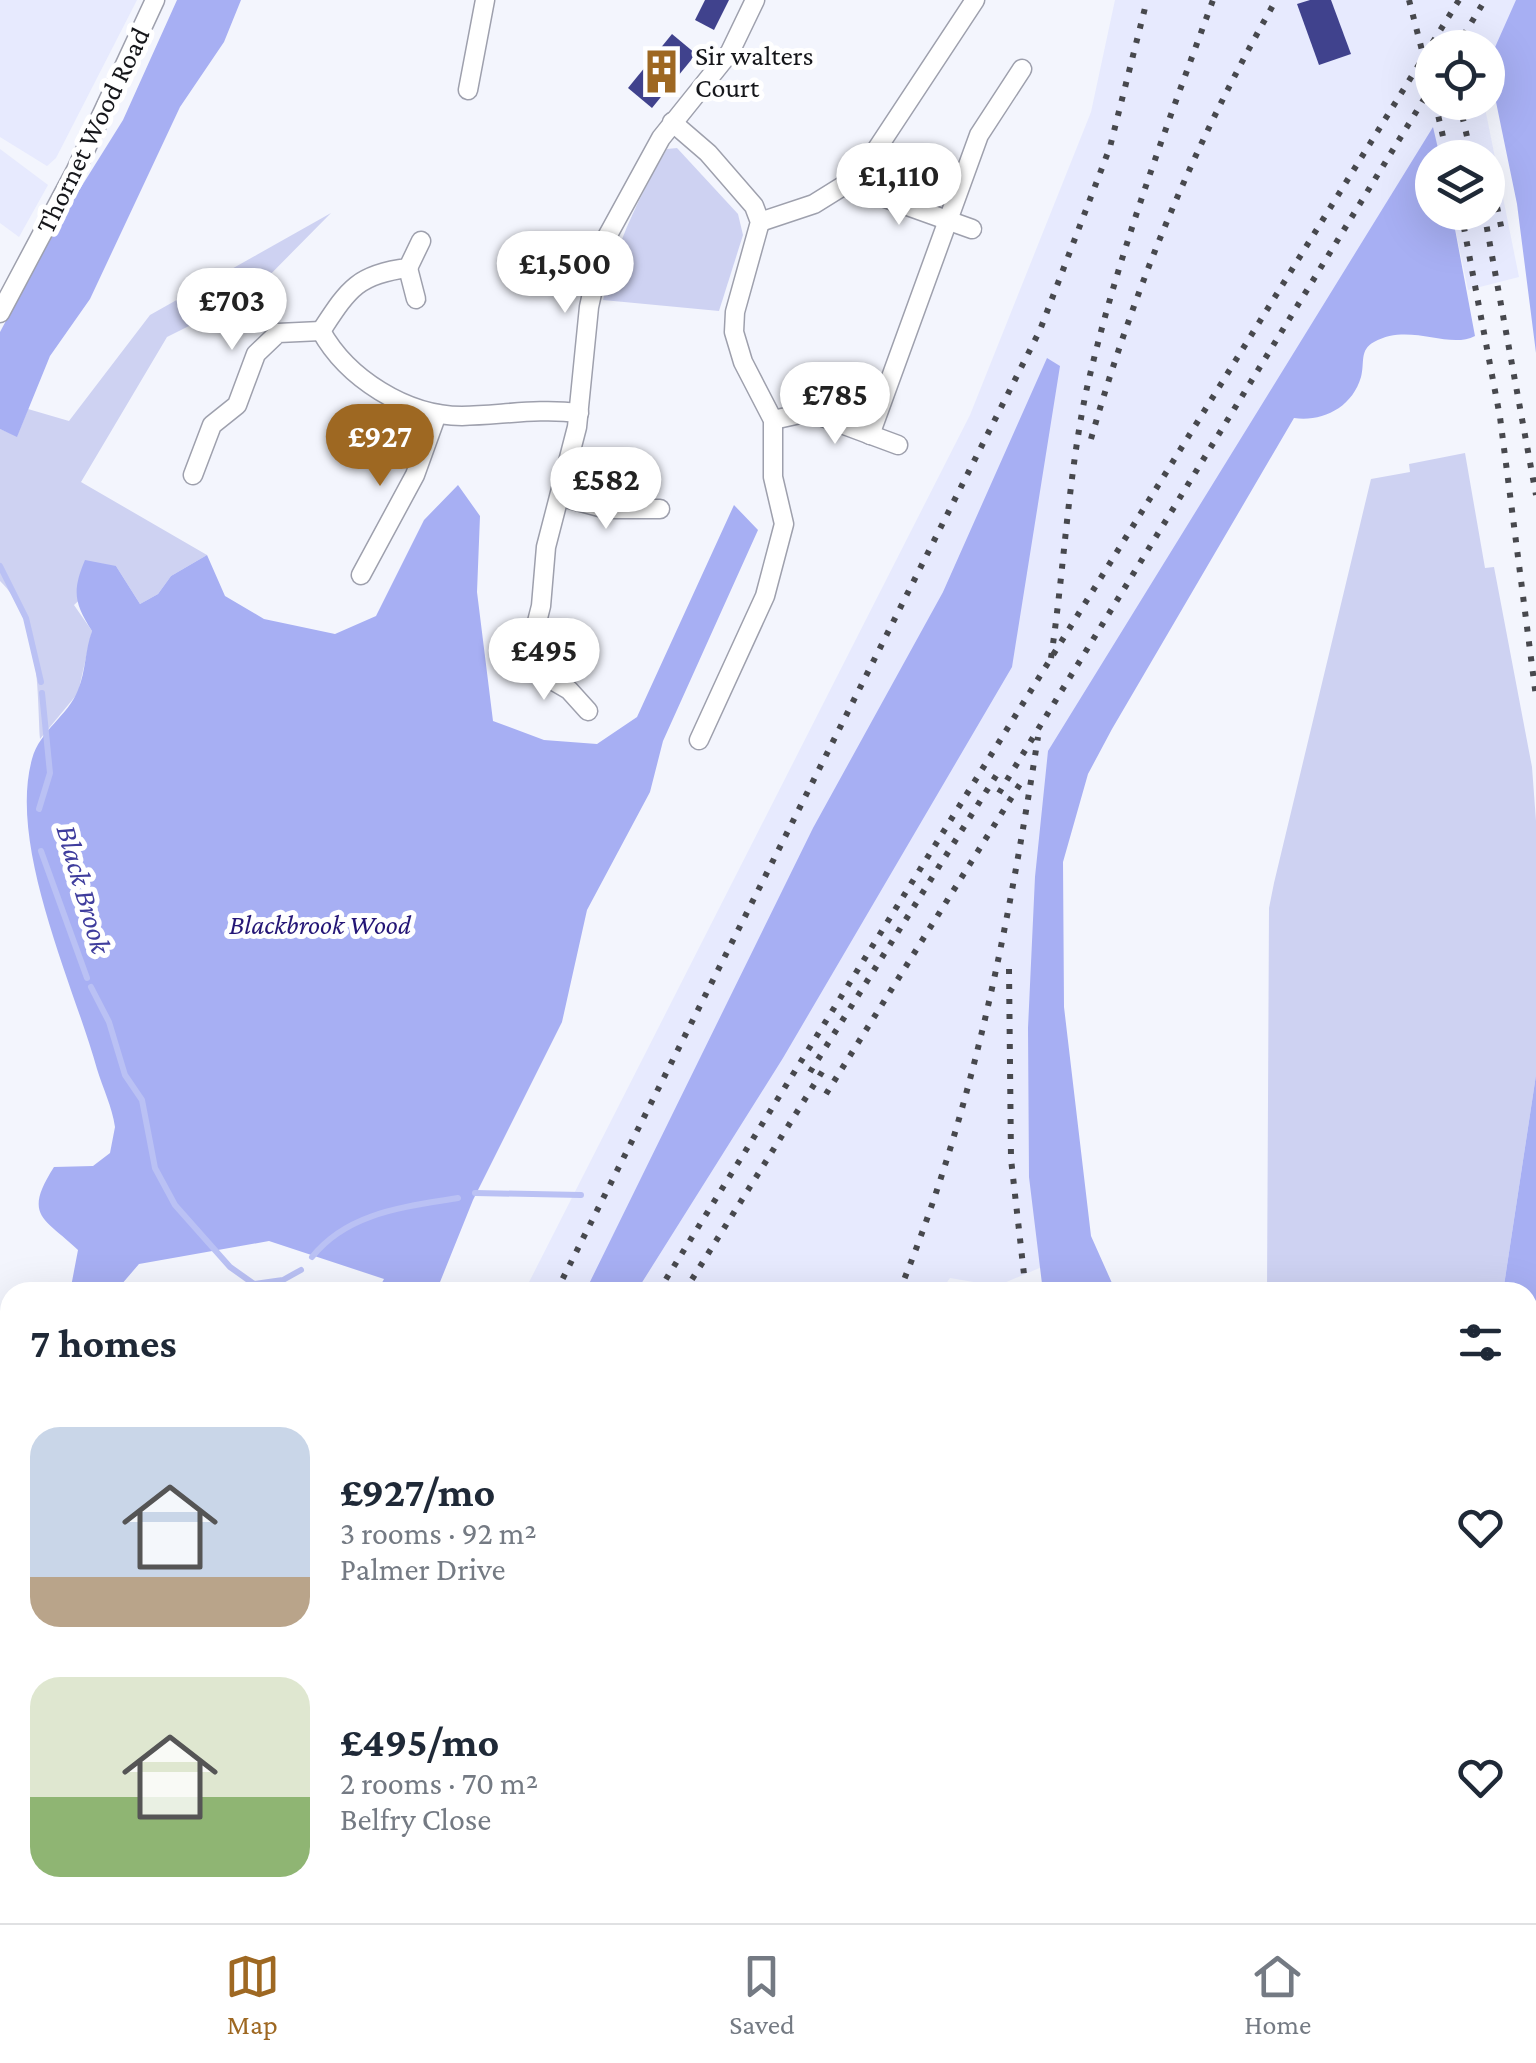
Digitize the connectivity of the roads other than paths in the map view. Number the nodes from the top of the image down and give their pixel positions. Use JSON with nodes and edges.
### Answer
{"nodes":[{"id":1,"x":155,"y":0,"type":"edge"},
{"id":2,"x":485,"y":0,"type":"edge"},
{"id":3,"x":755,"y":0,"type":"edge"},
{"id":4,"x":975,"y":0,"type":"edge"},
{"id":5,"x":1022,"y":70,"type":"dead end"},
{"id":6,"x":468,"y":90,"type":"dead end"},
{"id":7,"x":672,"y":122,"type":"junction"},
{"id":8,"x":858,"y":176,"type":"junction"},
{"id":9,"x":946,"y":219,"type":"junction"},
{"id":10,"x":760,"y":222,"type":"junction"},
{"id":11,"x":972,"y":228,"type":"dead end"},
{"id":12,"x":420,"y":241,"type":"dead end"},
{"id":13,"x":531,"y":259,"type":"dead end"},
{"id":14,"x":408,"y":268,"type":"junction"},
{"id":15,"x":595,"y":268,"type":"junction"},
{"id":16,"x":416,"y":300,"type":"dead end"},
{"id":17,"x":0,"y":313,"type":"edge"},
{"id":18,"x":321,"y":331,"type":"junction"},
{"id":19,"x":579,"y":413,"type":"junction"},
{"id":20,"x":437,"y":414,"type":"junction"},
{"id":21,"x":773,"y":420,"type":"junction"},
{"id":22,"x":870,"y":435,"type":"junction"},
{"id":23,"x":898,"y":444,"type":"dead end"},
{"id":24,"x":193,"y":475,"type":"dead end"},
{"id":25,"x":562,"y":496,"type":"junction"},
{"id":26,"x":660,"y":509,"type":"dead end"},
{"id":27,"x":361,"y":575,"type":"dead end"},
{"id":28,"x":588,"y":711,"type":"dead end"},
{"id":29,"x":699,"y":740,"type":"dead end"}],
"edges":[{"from":1,"to":17,"type":"street","name":"Thornet Wood Road"},
{"from":2,"to":6,"type":"street"},
{"from":3,"to":7,"type":"street"},
{"from":4,"to":8,"type":"street"},
{"from":5,"to":9,"type":"street"},
{"from":7,"to":10,"type":"street"},
{"from":7,"to":15,"type":"street"},
{"from":8,"to":9,"type":"street"},
{"from":8,"to":10,"type":"street"},
{"from":9,"to":11,"type":"street"},
{"from":9,"to":22,"type":"street"},
{"from":10,"to":21,"type":"street"},
{"from":12,"to":14,"type":"street"},
{"from":13,"to":15,"type":"street"},
{"from":14,"to":16,"type":"street"},
{"from":14,"to":18,"type":"street"},
{"from":15,"to":19,"type":"street"},
{"from":18,"to":20,"type":"street"},
{"from":18,"to":24,"type":"street"},
{"from":19,"to":20,"type":"street"},
{"from":19,"to":25,"type":"street"},
{"from":20,"to":27,"type":"street"},
{"from":21,"to":22,"type":"street"},
{"from":21,"to":29,"type":"street"},
{"from":22,"to":23,"type":"street"},
{"from":25,"to":26,"type":"street"},
{"from":25,"to":28,"type":"street"}]}
